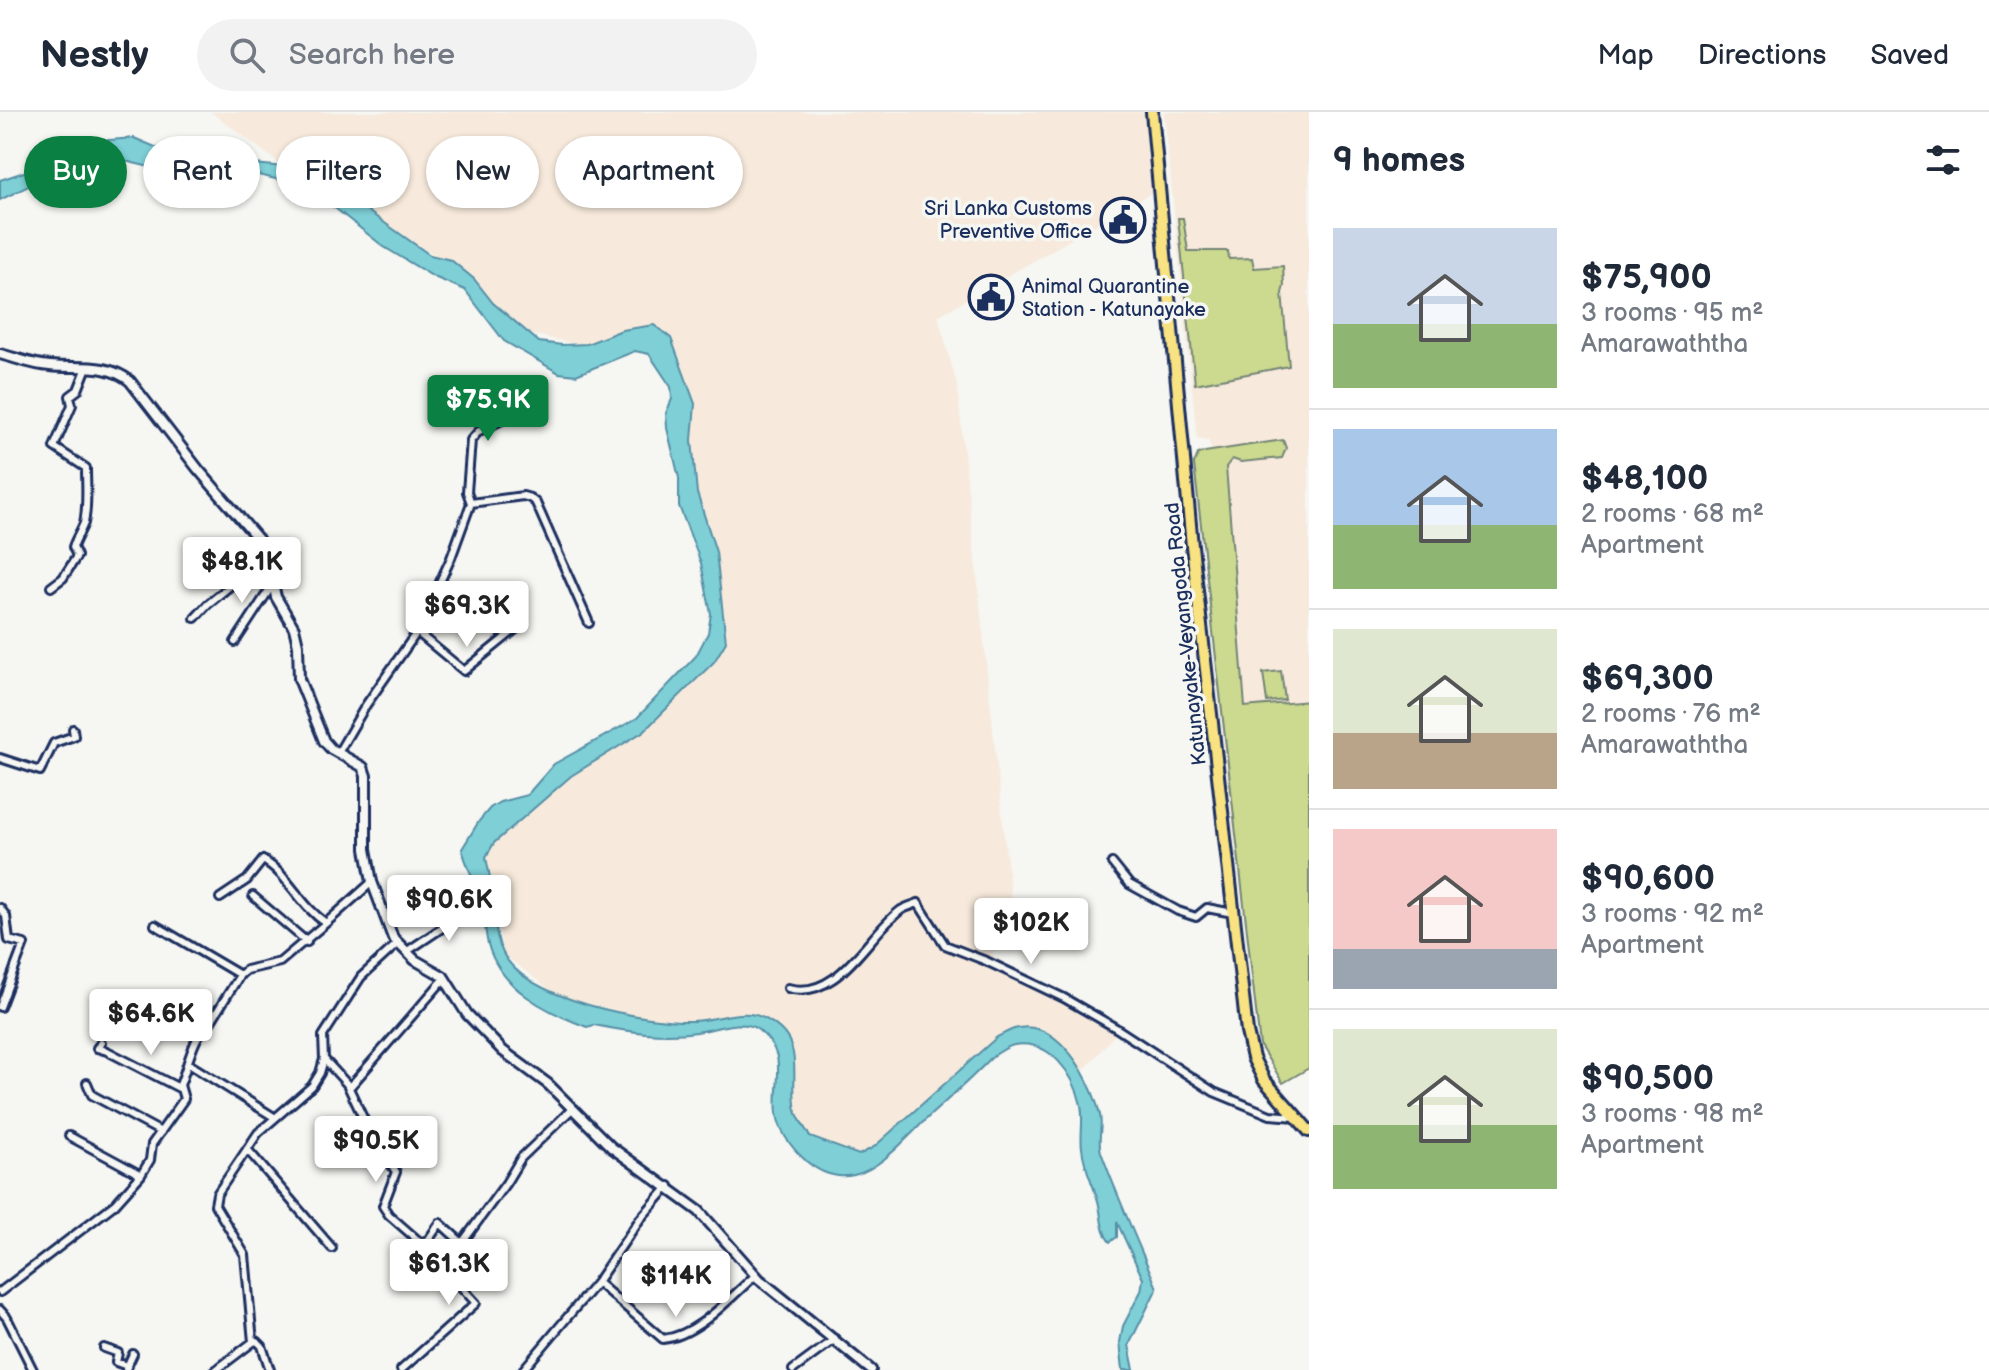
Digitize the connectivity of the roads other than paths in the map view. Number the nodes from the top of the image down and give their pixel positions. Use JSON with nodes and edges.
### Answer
{"nodes":[{"id":1,"x":1152,"y":112,"type":"edge"},
{"id":2,"x":0,"y":354,"type":"edge"},
{"id":3,"x":87,"y":367,"type":"junction"},
{"id":4,"x":533,"y":405,"type":"dead end"},
{"id":5,"x":471,"y":503,"type":"junction"},
{"id":6,"x":267,"y":556,"type":"junction"},
{"id":7,"x":273,"y":584,"type":"junction"},
{"id":8,"x":51,"y":587,"type":"dead end"},
{"id":9,"x":195,"y":618,"type":"dead end"},
{"id":10,"x":589,"y":623,"type":"dead end"},
{"id":11,"x":517,"y":628,"type":"dead end"},
{"id":12,"x":417,"y":632,"type":"junction"},
{"id":13,"x":235,"y":642,"type":"dead end"},
{"id":14,"x":73,"y":729,"type":"dead end"},
{"id":15,"x":338,"y":753,"type":"junction"},
{"id":16,"x":0,"y":758,"type":"edge"},
{"id":17,"x":1112,"y":863,"type":"dead end"},
{"id":18,"x":372,"y":882,"type":"junction"},
{"id":19,"x":253,"y":896,"type":"dead end"},
{"id":20,"x":220,"y":898,"type":"dead end"},
{"id":21,"x":0,"y":908,"type":"edge"},
{"id":22,"x":472,"y":908,"type":"dead end"},
{"id":23,"x":1233,"y":913,"type":"junction"},
{"id":24,"x":326,"y":923,"type":"junction"},
{"id":25,"x":155,"y":925,"type":"dead end"},
{"id":26,"x":307,"y":942,"type":"junction"},
{"id":27,"x":398,"y":943,"type":"junction"},
{"id":28,"x":406,"y":952,"type":"junction"},
{"id":29,"x":240,"y":975,"type":"junction"},
{"id":30,"x":445,"y":978,"type":"junction"},
{"id":31,"x":788,"y":988,"type":"dead end"},
{"id":32,"x":0,"y":1007,"type":"edge"},
{"id":33,"x":101,"y":1043,"type":"dead end"},
{"id":34,"x":324,"y":1059,"type":"junction"},
{"id":35,"x":189,"y":1064,"type":"junction"},
{"id":36,"x":87,"y":1083,"type":"dead end"},
{"id":37,"x":349,"y":1088,"type":"junction"},
{"id":38,"x":181,"y":1089,"type":"junction"},
{"id":39,"x":572,"y":1109,"type":"junction"},
{"id":40,"x":274,"y":1117,"type":"junction"},
{"id":41,"x":1297,"y":1117,"type":"junction"},
{"id":42,"x":1309,"y":1131,"type":"edge"},
{"id":43,"x":161,"y":1132,"type":"junction"},
{"id":44,"x":69,"y":1136,"type":"dead end"},
{"id":45,"x":247,"y":1149,"type":"junction"},
{"id":46,"x":141,"y":1175,"type":"junction"},
{"id":47,"x":669,"y":1186,"type":"junction"},
{"id":48,"x":421,"y":1243,"type":"junction"},
{"id":49,"x":332,"y":1248,"type":"dead end"},
{"id":50,"x":756,"y":1275,"type":"junction"},
{"id":51,"x":597,"y":1282,"type":"junction"},
{"id":52,"x":0,"y":1292,"type":"edge"},
{"id":53,"x":0,"y":1310,"type":"edge"},
{"id":54,"x":835,"y":1339,"type":"junction"},
{"id":55,"x":253,"y":1342,"type":"junction"},
{"id":56,"x":104,"y":1348,"type":"dead end"},
{"id":57,"x":133,"y":1354,"type":"dead end"},
{"id":58,"x":127,"y":1368,"type":"edge"},
{"id":59,"x":33,"y":1370,"type":"edge"},
{"id":60,"x":216,"y":1370,"type":"edge"},
{"id":61,"x":270,"y":1370,"type":"edge"},
{"id":62,"x":401,"y":1370,"type":"edge"},
{"id":63,"x":523,"y":1370,"type":"edge"},
{"id":64,"x":793,"y":1370,"type":"edge"},
{"id":65,"x":871,"y":1370,"type":"edge"}],
"edges":[{"from":1,"to":23,"type":"main road","name":"Katunayake-Veyangoda Road"},
{"from":2,"to":3,"type":"street"},
{"from":3,"to":6,"type":"street"},
{"from":3,"to":8,"type":"street"},
{"from":4,"to":5,"type":"street"},
{"from":5,"to":10,"type":"street"},
{"from":5,"to":12,"type":"street"},
{"from":6,"to":7,"type":"street"},
{"from":6,"to":9,"type":"street"},
{"from":7,"to":13,"type":"street"},
{"from":7,"to":15,"type":"street"},
{"from":11,"to":12,"type":"street"},
{"from":12,"to":15,"type":"street"},
{"from":14,"to":16,"type":"street"},
{"from":15,"to":18,"type":"street"},
{"from":17,"to":23,"type":"street"},
{"from":18,"to":24,"type":"street"},
{"from":18,"to":27,"type":"street"},
{"from":19,"to":26,"type":"street"},
{"from":20,"to":24,"type":"street"},
{"from":21,"to":32,"type":"street"},
{"from":22,"to":28,"type":"street"},
{"from":23,"to":41,"type":"main road","name":"Katunayake-Veyangoda Road"},
{"from":24,"to":26,"type":"street"},
{"from":25,"to":29,"type":"street"},
{"from":26,"to":29,"type":"street"},
{"from":27,"to":28,"type":"street"},
{"from":27,"to":34,"type":"street"},
{"from":28,"to":30,"type":"street"},
{"from":29,"to":35,"type":"street"},
{"from":30,"to":37,"type":"street"},
{"from":30,"to":39,"type":"street"},
{"from":31,"to":41,"type":"street"},
{"from":33,"to":38,"type":"street"},
{"from":34,"to":37,"type":"street"},
{"from":34,"to":40,"type":"street"},
{"from":35,"to":38,"type":"street"},
{"from":35,"to":40,"type":"street"},
{"from":36,"to":43,"type":"street"},
{"from":37,"to":48,"type":"street"},
{"from":38,"to":43,"type":"street"},
{"from":39,"to":47,"type":"street"},
{"from":39,"to":48,"type":"street"},
{"from":40,"to":45,"type":"street"},
{"from":41,"to":42,"type":"main road","name":"Katunayake-Veyangoda Road"},
{"from":43,"to":46,"type":"street"},
{"from":44,"to":46,"type":"street"},
{"from":45,"to":49,"type":"street"},
{"from":45,"to":55,"type":"street"},
{"from":46,"to":52,"type":"street"},
{"from":47,"to":50,"type":"street"},
{"from":47,"to":51,"type":"street"},
{"from":48,"to":62,"type":"street"},
{"from":50,"to":51,"type":"street"},
{"from":50,"to":54,"type":"street"},
{"from":51,"to":63,"type":"street"},
{"from":53,"to":59,"type":"street"},
{"from":54,"to":64,"type":"street"},
{"from":54,"to":65,"type":"street"},
{"from":55,"to":60,"type":"street"},
{"from":55,"to":61,"type":"street"},
{"from":56,"to":58,"type":"street"},
{"from":57,"to":58,"type":"street"}]}
